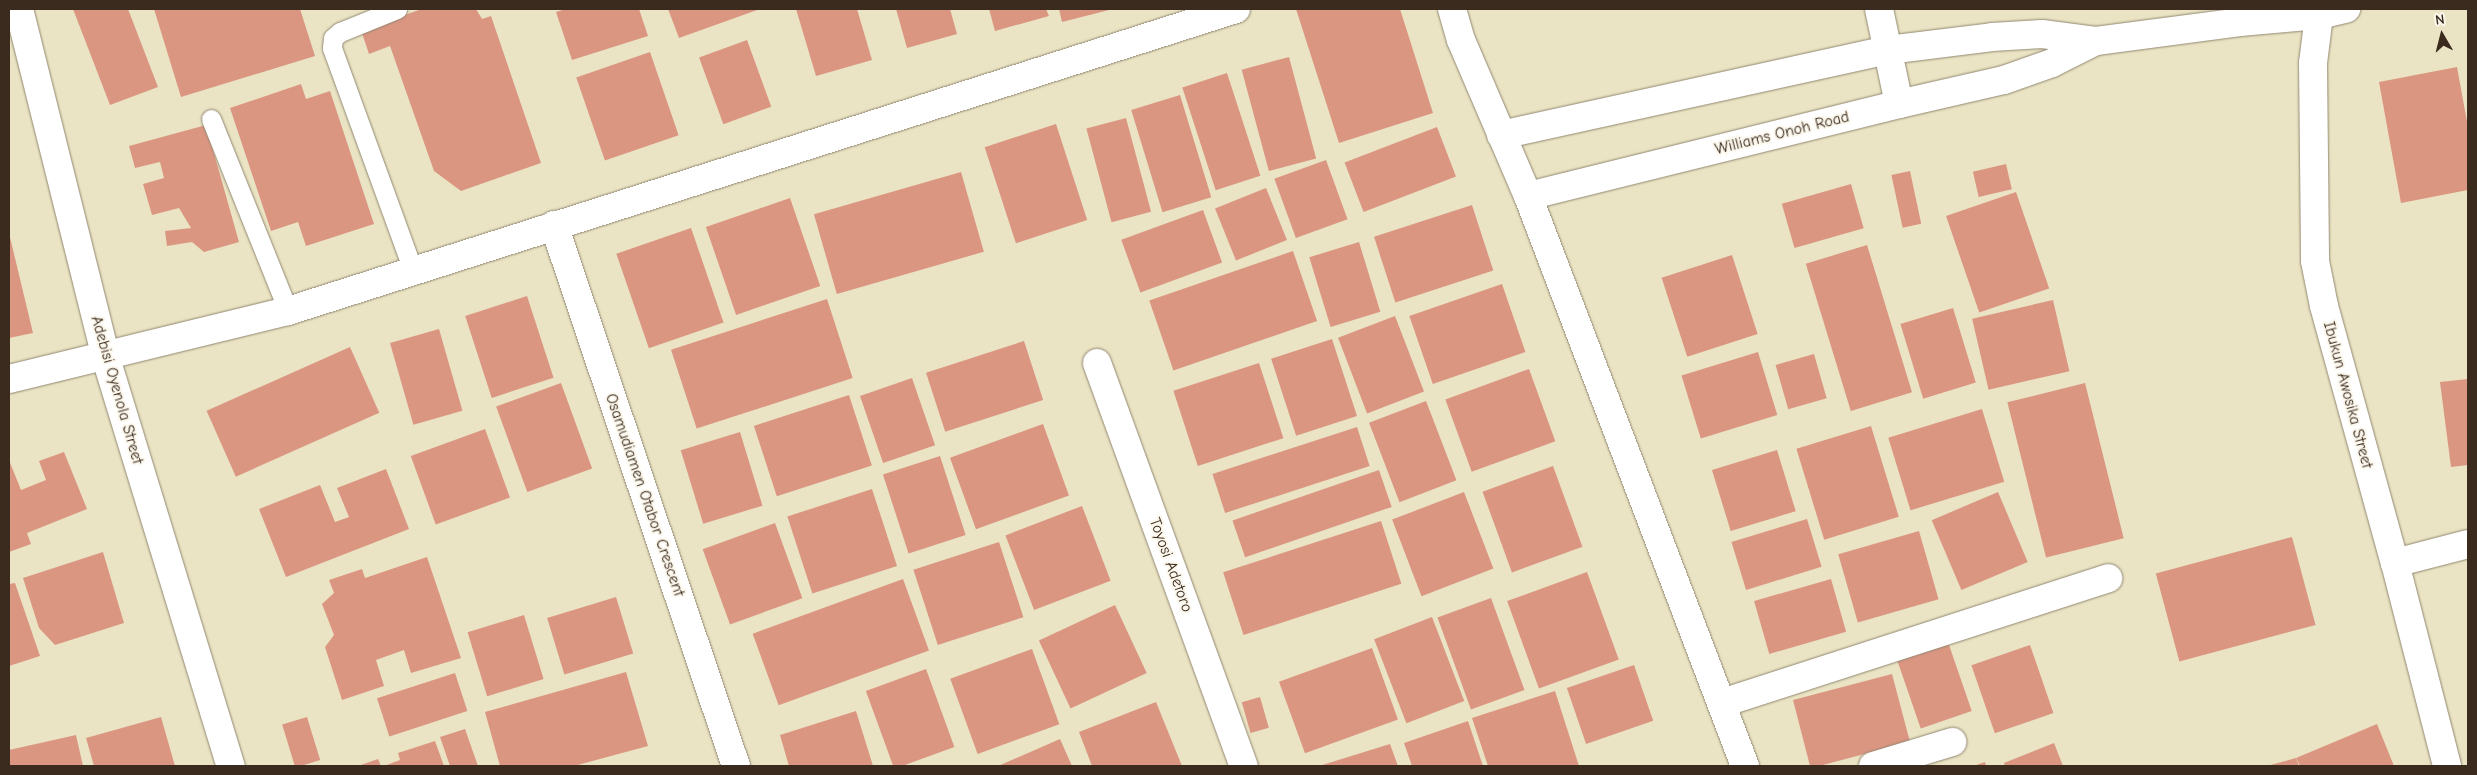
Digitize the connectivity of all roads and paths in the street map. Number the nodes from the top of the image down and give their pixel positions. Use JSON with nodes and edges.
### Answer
{"nodes":[{"id":1,"x":18,"y":9,"type":"edge"},
{"id":2,"x":397,"y":9,"type":"edge"},
{"id":3,"x":1236,"y":9,"type":"edge"},
{"id":4,"x":1452,"y":9,"type":"edge"},
{"id":5,"x":1879,"y":9,"type":"edge"},
{"id":6,"x":2346,"y":9,"type":"edge"},
{"id":7,"x":2319,"y":15,"type":"junction"},
{"id":8,"x":2096,"y":41,"type":"junction"},
{"id":9,"x":1888,"y":50,"type":"junction"},
{"id":10,"x":1899,"y":104,"type":"junction"},
{"id":11,"x":211,"y":119,"type":"dead end"},
{"id":12,"x":1501,"y":135,"type":"junction"},
{"id":13,"x":1528,"y":196,"type":"junction"},
{"id":14,"x":554,"y":224,"type":"junction"},
{"id":15,"x":413,"y":270,"type":"junction"},
{"id":16,"x":288,"y":310,"type":"junction"},
{"id":17,"x":105,"y":354,"type":"junction"},
{"id":18,"x":1097,"y":363,"type":"dead end"},
{"id":19,"x":9,"y":379,"type":"edge"},
{"id":20,"x":2468,"y":544,"type":"edge"},
{"id":21,"x":2395,"y":563,"type":"junction"},
{"id":22,"x":2108,"y":578,"type":"dead end"},
{"id":23,"x":1722,"y":703,"type":"junction"},
{"id":24,"x":1952,"y":742,"type":"dead end"},
{"id":25,"x":231,"y":766,"type":"edge"},
{"id":26,"x":736,"y":766,"type":"edge"},
{"id":27,"x":1244,"y":766,"type":"edge"},
{"id":28,"x":1745,"y":766,"type":"edge"},
{"id":29,"x":1872,"y":766,"type":"edge"},
{"id":30,"x":2447,"y":766,"type":"edge"}],
"edges":[{"from":1,"to":17,"type":"street","name":"Adebisi Oyenola Street"},
{"from":2,"to":15,"type":"lane"},
{"from":3,"to":14,"type":"street"},
{"from":4,"to":12,"type":"street"},
{"from":5,"to":9,"type":"street"},
{"from":6,"to":7,"type":"street","name":"Williams Onoh Road"},
{"from":7,"to":8,"type":"street","name":"Williams Onoh Road"},
{"from":7,"to":21,"type":"street","name":"Ibukun Awosika Street"},
{"from":8,"to":9,"type":"street","name":"Williams Onoh Road"},
{"from":8,"to":10,"type":"street","name":"Williams Onoh Road"},
{"from":9,"to":10,"type":"street"},
{"from":9,"to":12,"type":"street","name":"Williams Onoh Road"},
{"from":10,"to":13,"type":"street","name":"Williams Onoh Road"},
{"from":11,"to":16,"type":"lane"},
{"from":12,"to":13,"type":"street"},
{"from":13,"to":23,"type":"street"},
{"from":14,"to":15,"type":"street"},
{"from":14,"to":26,"type":"street","name":"Osamudiamen Otabor Crescent"},
{"from":15,"to":16,"type":"street"},
{"from":16,"to":17,"type":"street"},
{"from":17,"to":19,"type":"street"},
{"from":17,"to":25,"type":"street","name":"Adebisi Oyenola Street"},
{"from":18,"to":27,"type":"street","name":"Toyosi Adetoro"},
{"from":20,"to":21,"type":"street"},
{"from":21,"to":30,"type":"street","name":"Ibukun Awosika Street"},
{"from":22,"to":23,"type":"street"},
{"from":23,"to":28,"type":"street"},
{"from":24,"to":29,"type":"street"}]}
